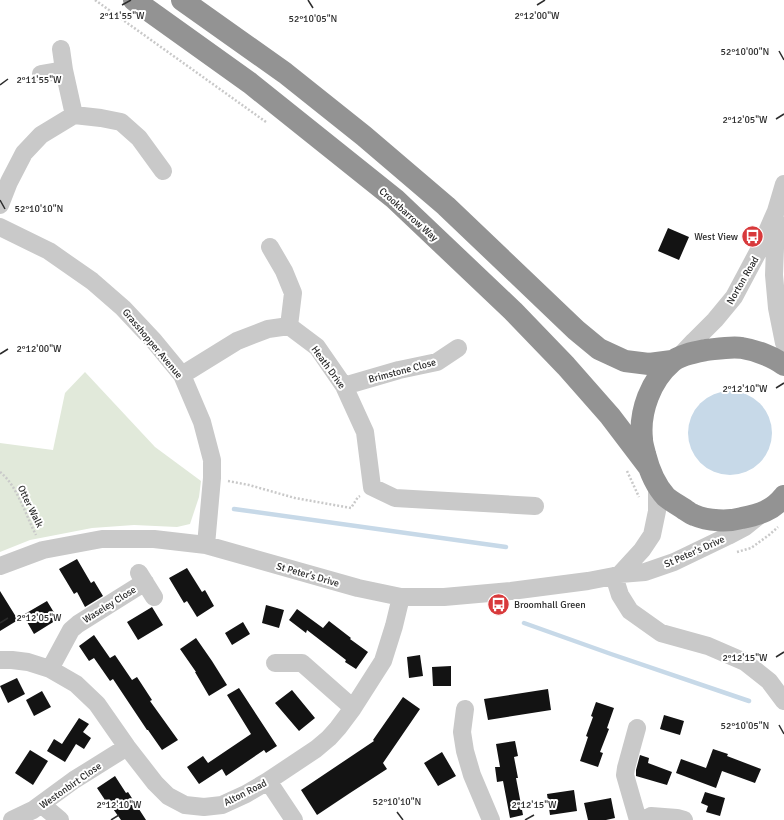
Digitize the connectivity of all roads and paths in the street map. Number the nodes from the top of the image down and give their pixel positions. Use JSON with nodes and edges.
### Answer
{"nodes":[{"id":1,"x":95,"y":0,"type":"edge"},
{"id":2,"x":134,"y":0,"type":"edge"},
{"id":3,"x":182,"y":0,"type":"edge"},
{"id":4,"x":61,"y":50,"type":"dead end"},
{"id":5,"x":64,"y":70,"type":"junction"},
{"id":6,"x":41,"y":74,"type":"dead end"},
{"id":7,"x":74,"y":115,"type":"junction"},
{"id":8,"x":267,"y":122,"type":"dead end"},
{"id":9,"x":163,"y":171,"type":"dead end"},
{"id":10,"x":784,"y":184,"type":"edge"},
{"id":11,"x":0,"y":205,"type":"edge"},
{"id":12,"x":776,"y":211,"type":"junction"},
{"id":13,"x":0,"y":227,"type":"edge"},
{"id":14,"x":270,"y":247,"type":"dead end"},
{"id":15,"x":288,"y":326,"type":"junction"},
{"id":16,"x":784,"y":343,"type":"edge"},
{"id":17,"x":458,"y":348,"type":"dead end"},
{"id":18,"x":675,"y":360,"type":"junction"},
{"id":19,"x":784,"y":365,"type":"edge"},
{"id":20,"x":182,"y":375,"type":"junction"},
{"id":21,"x":344,"y":386,"type":"junction"},
{"id":22,"x":625,"y":467,"type":"dead end"},
{"id":23,"x":0,"y":472,"type":"edge"},
{"id":24,"x":652,"y":476,"type":"junction"},
{"id":25,"x":212,"y":478,"type":"junction"},
{"id":26,"x":372,"y":487,"type":"junction"},
{"id":27,"x":640,"y":500,"type":"dead end"},
{"id":28,"x":777,"y":503,"type":"edge"},
{"id":29,"x":535,"y":506,"type":"dead end"},
{"id":30,"x":206,"y":545,"type":"junction"},
{"id":31,"x":44,"y":550,"type":"junction"},
{"id":32,"x":0,"y":566,"type":"edge"},
{"id":33,"x":617,"y":575,"type":"junction"},
{"id":34,"x":154,"y":597,"type":"dead end"},
{"id":35,"x":401,"y":597,"type":"junction"},
{"id":36,"x":0,"y":660,"type":"edge"},
{"id":37,"x":276,"y":663,"type":"dead end"},
{"id":38,"x":50,"y":669,"type":"junction"},
{"id":39,"x":784,"y":700,"type":"edge"},
{"id":40,"x":354,"y":708,"type":"junction"},
{"id":41,"x":465,"y":709,"type":"dead end"},
{"id":42,"x":637,"y":728,"type":"dead end"},
{"id":43,"x":126,"y":747,"type":"junction"},
{"id":44,"x":268,"y":781,"type":"junction"},
{"id":45,"x":41,"y":804,"type":"junction"},
{"id":46,"x":12,"y":820,"type":"edge"},
{"id":47,"x":60,"y":820,"type":"edge"},
{"id":48,"x":294,"y":820,"type":"edge"},
{"id":49,"x":491,"y":820,"type":"edge"},
{"id":50,"x":638,"y":820,"type":"edge"},
{"id":51,"x":644,"y":820,"type":"edge"},
{"id":52,"x":684,"y":820,"type":"edge"}],
"edges":[{"from":1,"to":8,"type":"path"},
{"from":2,"to":24,"type":"highway","name":"Crookbarrow Way"},
{"from":3,"to":18,"type":"highway"},
{"from":4,"to":5,"type":"street"},
{"from":5,"to":6,"type":"street"},
{"from":5,"to":7,"type":"street"},
{"from":7,"to":9,"type":"street"},
{"from":7,"to":11,"type":"street"},
{"from":10,"to":12,"type":"street","name":"Norton Road"},
{"from":12,"to":16,"type":"street","name":"Norton Road"},
{"from":12,"to":18,"type":"street","name":"Norton Road"},
{"from":13,"to":20,"type":"street","name":"Grasshopper Avenue"},
{"from":14,"to":15,"type":"street"},
{"from":15,"to":20,"type":"street"},
{"from":15,"to":21,"type":"street","name":"Heath Drive"},
{"from":17,"to":21,"type":"street","name":"Brimstone Close"},
{"from":18,"to":19,"type":"highway"},
{"from":18,"to":24,"type":"highway"},
{"from":20,"to":25,"type":"street","name":"Grasshopper Avenue"},
{"from":21,"to":26,"type":"street","name":"Heath Drive"},
{"from":22,"to":27,"type":"path"},
{"from":23,"to":31,"type":"path","name":"Otter Walk"},
{"from":24,"to":28,"type":"highway","name":"Crookbarrow Way"},
{"from":24,"to":33,"type":"street"},
{"from":25,"to":26,"type":"path"},
{"from":25,"to":30,"type":"street","name":"Grasshopper Avenue"},
{"from":26,"to":29,"type":"street"},
{"from":28,"to":33,"type":"street","name":"St Peter's Drive"},
{"from":30,"to":31,"type":"street","name":"St Peter's Drive"},
{"from":30,"to":35,"type":"street","name":"St Peter's Drive"},
{"from":31,"to":32,"type":"street","name":"St Peter's Drive"},
{"from":33,"to":35,"type":"street","name":"St Peter's Drive"},
{"from":33,"to":39,"type":"street"},
{"from":34,"to":38,"type":"street","name":"Waseley Close"},
{"from":35,"to":40,"type":"street","name":"Alton Road"},
{"from":36,"to":38,"type":"street","name":"Alton Road"},
{"from":37,"to":40,"type":"street"},
{"from":38,"to":43,"type":"street","name":"Alton Road"},
{"from":40,"to":44,"type":"street","name":"Alton Road"},
{"from":41,"to":49,"type":"street"},
{"from":42,"to":50,"type":"street"},
{"from":43,"to":44,"type":"street","name":"Alton Road"},
{"from":43,"to":45,"type":"street","name":"Westonbirt Close"},
{"from":44,"to":48,"type":"street"},
{"from":45,"to":46,"type":"street","name":"Westonbirt Close"},
{"from":45,"to":47,"type":"street"},
{"from":51,"to":52,"type":"street"}]}
